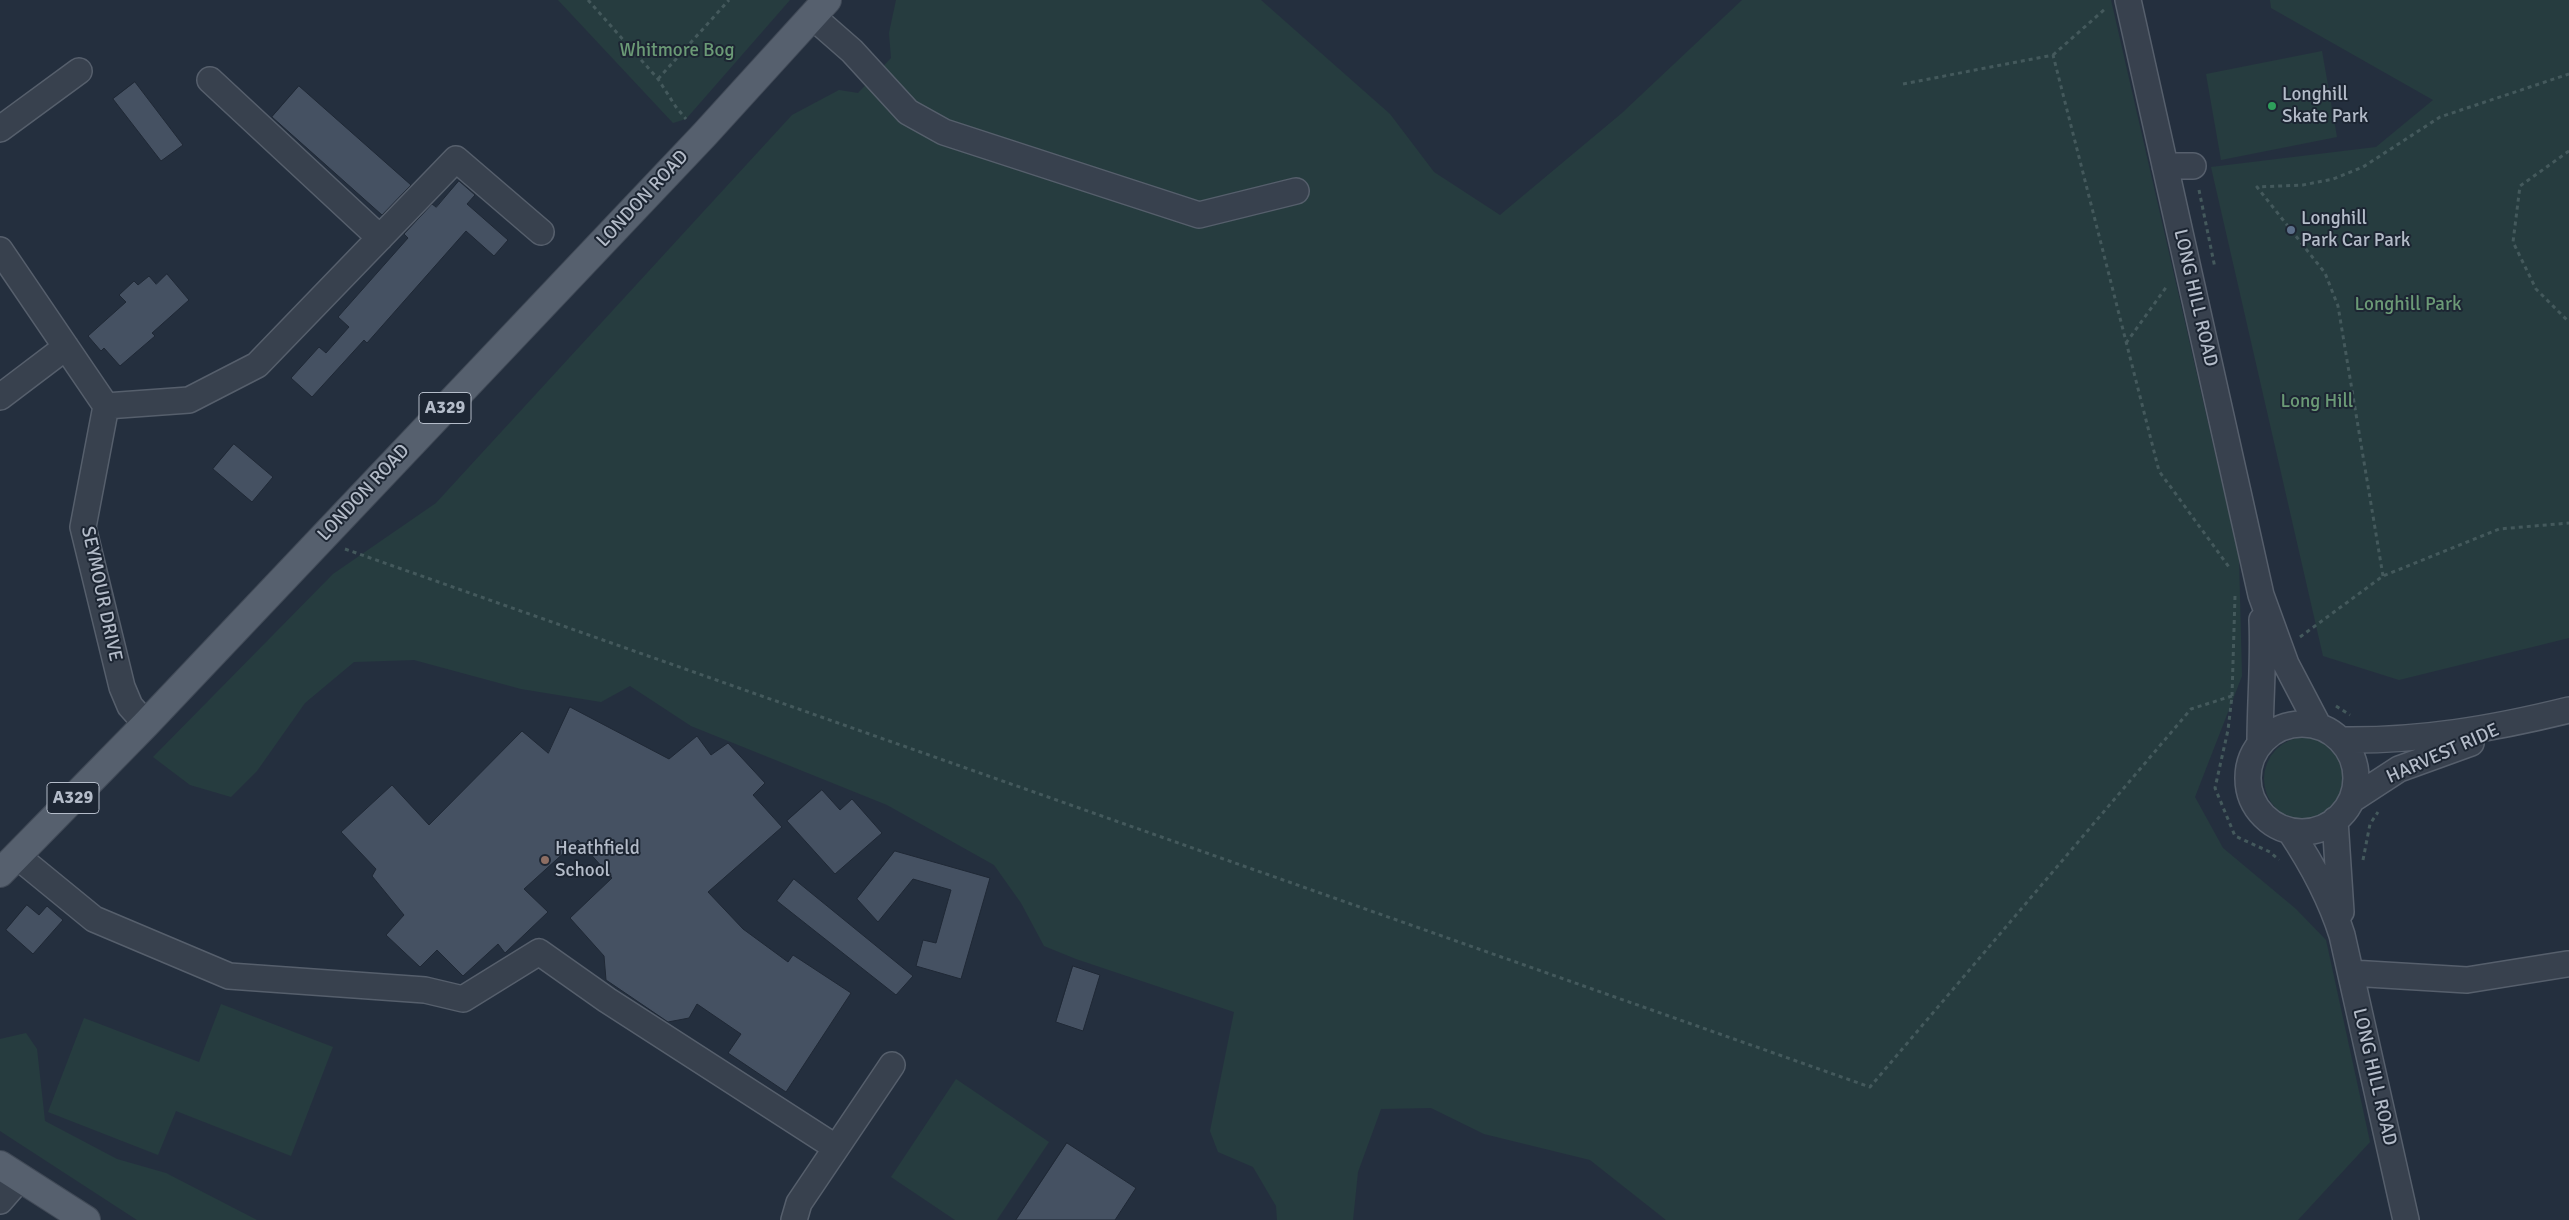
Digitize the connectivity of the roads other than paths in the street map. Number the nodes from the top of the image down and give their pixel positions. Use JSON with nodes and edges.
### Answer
{"nodes":[{"id":1,"x":2118,"y":3,"type":"edge"},
{"id":2,"x":820,"y":8,"type":"edge"},
{"id":3,"x":78,"y":71,"type":"dead end"},
{"id":4,"x":210,"y":80,"type":"dead end"},
{"id":5,"x":0,"y":129,"type":"edge"},
{"id":6,"x":2165,"y":166,"type":"junction"},
{"id":7,"x":2193,"y":166,"type":"dead end"},
{"id":8,"x":1296,"y":191,"type":"dead end"},
{"id":9,"x":541,"y":232,"type":"dead end"},
{"id":10,"x":380,"y":238,"type":"junction"},
{"id":11,"x":0,"y":250,"type":"edge"},
{"id":12,"x":66,"y":346,"type":"junction"},
{"id":13,"x":0,"y":397,"type":"edge"},
{"id":14,"x":106,"y":406,"type":"junction"},
{"id":15,"x":2261,"y":595,"type":"junction"},
{"id":16,"x":2569,"y":710,"type":"edge"},
{"id":17,"x":146,"y":724,"type":"junction"},
{"id":18,"x":2318,"y":725,"type":"junction"},
{"id":19,"x":2507,"y":725,"type":"junction"},
{"id":20,"x":2342,"y":740,"type":"junction"},
{"id":21,"x":2260,"y":744,"type":"junction"},
{"id":22,"x":2353,"y":799,"type":"junction"},
{"id":23,"x":2336,"y":820,"type":"junction"},
{"id":24,"x":2290,"y":831,"type":"junction"},
{"id":25,"x":8,"y":864,"type":"edge"},
{"id":26,"x":2342,"y":934,"type":"junction"},
{"id":27,"x":2567,"y":964,"type":"dead end"},
{"id":28,"x":2351,"y":973,"type":"junction"},
{"id":29,"x":892,"y":1065,"type":"dead end"},
{"id":30,"x":835,"y":1147,"type":"junction"},
{"id":31,"x":10,"y":1172,"type":"edge"},
{"id":32,"x":0,"y":1201,"type":"edge"},
{"id":33,"x":86,"y":1220,"type":"edge"},
{"id":34,"x":794,"y":1220,"type":"edge"},
{"id":35,"x":2406,"y":1220,"type":"edge"}],
"edges":[{"from":1,"to":6,"type":"street","name":"LONG HILL ROAD"},
{"from":2,"to":8,"type":"street"},
{"from":2,"to":17,"type":"main road","name":"LONDON ROAD","number":"A329"},
{"from":3,"to":5,"type":"street"},
{"from":4,"to":10,"type":"street"},
{"from":6,"to":7,"type":"street"},
{"from":6,"to":15,"type":"street","name":"LONG HILL ROAD"},
{"from":9,"to":10,"type":"street"},
{"from":10,"to":14,"type":"street"},
{"from":11,"to":12,"type":"street"},
{"from":12,"to":13,"type":"street"},
{"from":12,"to":14,"type":"street"},
{"from":14,"to":17,"type":"street","name":"SEYMOUR DRIVE"},
{"from":15,"to":18,"type":"street","name":"LONG HILL ROAD"},
{"from":15,"to":21,"type":"street","name":"LONG HILL ROAD"},
{"from":16,"to":19,"type":"street","name":"HARVEST RIDE"},
{"from":17,"to":25,"type":"main road","name":"LONDON ROAD","number":"A329"},
{"from":18,"to":20,"type":"street"},
{"from":18,"to":21,"type":"street"},
{"from":19,"to":20,"type":"street","name":"HARVEST RIDE"},
{"from":19,"to":22,"type":"street","name":"HARVEST RIDE"},
{"from":20,"to":22,"type":"street"},
{"from":21,"to":24,"type":"street"},
{"from":22,"to":23,"type":"street"},
{"from":23,"to":24,"type":"street"},
{"from":23,"to":26,"type":"street","name":"LONG HILL ROAD"},
{"from":24,"to":26,"type":"street","name":"LONG HILL ROAD"},
{"from":25,"to":30,"type":"street"},
{"from":26,"to":28,"type":"street","name":"LONG HILL ROAD"},
{"from":27,"to":28,"type":"street"},
{"from":28,"to":35,"type":"street","name":"LONG HILL ROAD"},
{"from":29,"to":30,"type":"street"},
{"from":30,"to":34,"type":"street"},
{"from":31,"to":32,"type":"street"},
{"from":31,"to":33,"type":"main road"}]}
